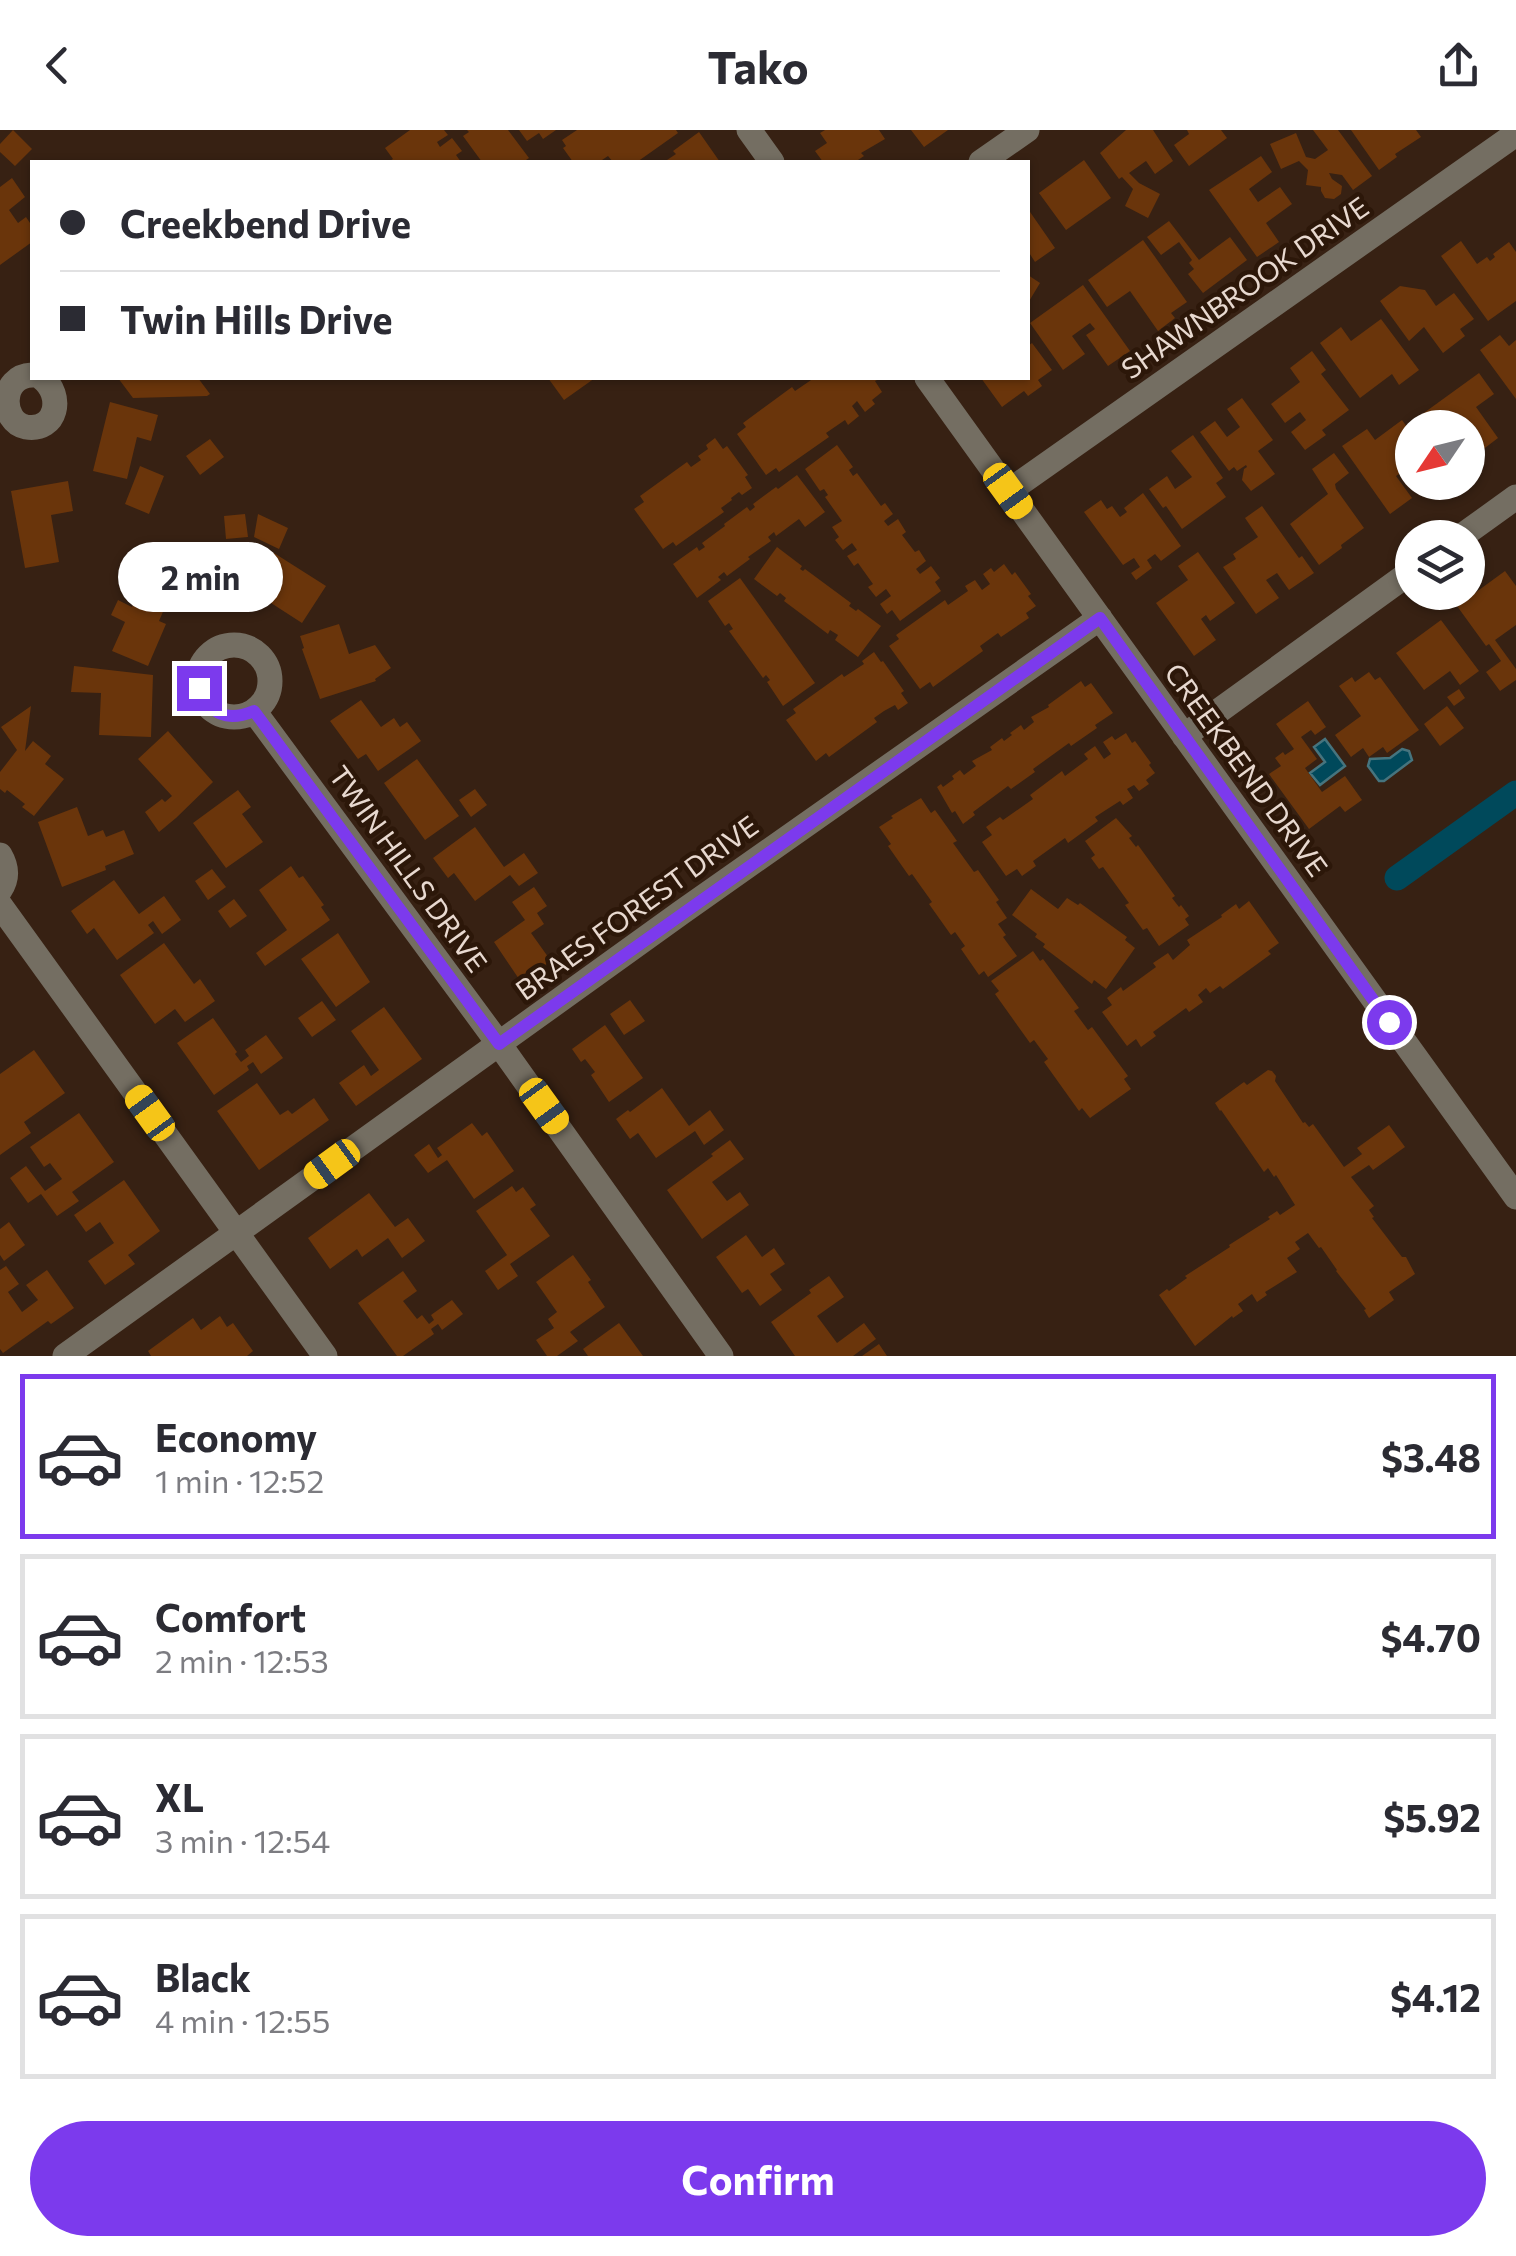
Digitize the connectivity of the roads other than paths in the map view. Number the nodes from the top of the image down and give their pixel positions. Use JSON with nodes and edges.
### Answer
{"nodes":[{"id":1,"x":749,"y":130,"type":"edge"},
{"id":2,"x":1027,"y":130,"type":"edge"},
{"id":3,"x":1516,"y":134,"type":"edge"},
{"id":4,"x":771,"y":160,"type":"edge"},
{"id":5,"x":984,"y":160,"type":"edge"},
{"id":6,"x":15,"y":371,"type":"edge"},
{"id":7,"x":45,"y":380,"type":"edge"},
{"id":8,"x":927,"y":380,"type":"edge"},
{"id":9,"x":1008,"y":491,"type":"junction"},
{"id":10,"x":1516,"y":497,"type":"edge"},
{"id":11,"x":1485,"y":520,"type":"edge"},
{"id":12,"x":1395,"y":583,"type":"edge"},
{"id":13,"x":1100,"y":618,"type":"junction"},
{"id":14,"x":254,"y":711,"type":"dead end"},
{"id":15,"x":1184,"y":736,"type":"junction"},
{"id":16,"x":0,"y":855,"type":"edge"},
{"id":17,"x":0,"y":890,"type":"edge"},
{"id":18,"x":0,"y":905,"type":"edge"},
{"id":19,"x":499,"y":1044,"type":"junction"},
{"id":20,"x":1516,"y":1197,"type":"edge"},
{"id":21,"x":236,"y":1232,"type":"junction"},
{"id":22,"x":65,"y":1356,"type":"edge"},
{"id":23,"x":325,"y":1356,"type":"edge"},
{"id":24,"x":720,"y":1356,"type":"edge"}],
"edges":[{"from":1,"to":4,"type":"street"},
{"from":2,"to":5,"type":"street"},
{"from":3,"to":9,"type":"street","name":"SHAWNBROOK DRIVE"},
{"from":6,"to":7,"type":"street"},
{"from":8,"to":9,"type":"street","name":"CREEKBEND DRIVE"},
{"from":9,"to":13,"type":"street","name":"CREEKBEND DRIVE"},
{"from":10,"to":11,"type":"street"},
{"from":12,"to":15,"type":"street"},
{"from":13,"to":15,"type":"street","name":"CREEKBEND DRIVE"},
{"from":13,"to":19,"type":"street","name":"BRAES FOREST DRIVE"},
{"from":14,"to":19,"type":"street","name":"TWIN HILLS DRIVE"},
{"from":15,"to":20,"type":"street","name":"CREEKBEND DRIVE"},
{"from":16,"to":17,"type":"street"},
{"from":18,"to":21,"type":"street"},
{"from":19,"to":21,"type":"street","name":"BRAES FOREST DRIVE"},
{"from":19,"to":24,"type":"street","name":"TWIN HILLS DRIVE"},
{"from":21,"to":22,"type":"street","name":"BRAES FOREST DRIVE"},
{"from":21,"to":23,"type":"street"}]}
